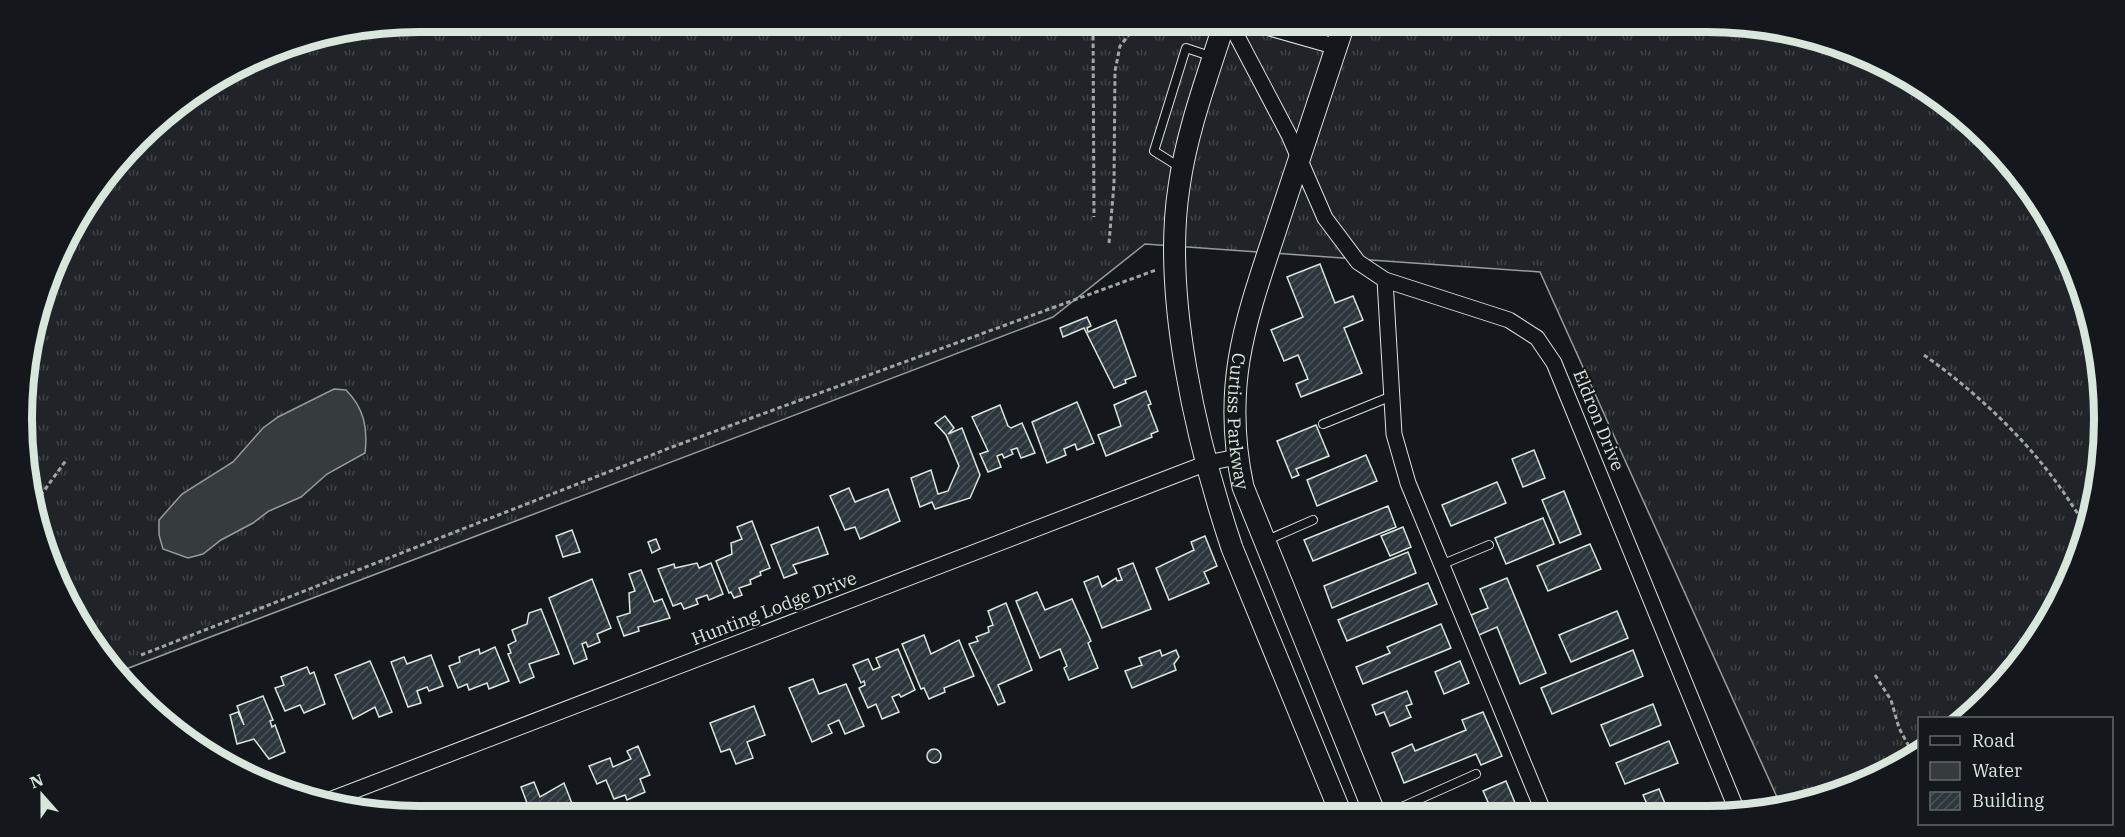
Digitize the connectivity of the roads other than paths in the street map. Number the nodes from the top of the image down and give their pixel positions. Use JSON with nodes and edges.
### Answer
{"nodes":[{"id":1,"x":1223,"y":32,"type":"edge"},
{"id":2,"x":1233,"y":32,"type":"edge"},
{"id":3,"x":1284,"y":32,"type":"edge"},
{"id":4,"x":1342,"y":32,"type":"edge"},
{"id":5,"x":1337,"y":47,"type":"junction"},
{"id":6,"x":1214,"y":57,"type":"junction"},
{"id":7,"x":1299,"y":158,"type":"junction"},
{"id":8,"x":1182,"y":168,"type":"junction"},
{"id":9,"x":1385,"y":280,"type":"junction"},
{"id":10,"x":1392,"y":396,"type":"junction"},
{"id":11,"x":1323,"y":424,"type":"dead end"},
{"id":12,"x":1237,"y":457,"type":"junction"},
{"id":13,"x":1208,"y":463,"type":"junction"},
{"id":14,"x":1312,"y":520,"type":"dead end"},
{"id":15,"x":1264,"y":541,"type":"junction"},
{"id":16,"x":1489,"y":544,"type":"dead end"},
{"id":17,"x":1443,"y":564,"type":"junction"},
{"id":18,"x":1476,"y":774,"type":"dead end"},
{"id":19,"x":338,"y":797,"type":"edge"},
{"id":20,"x":1735,"y":805,"type":"edge"},
{"id":21,"x":1338,"y":806,"type":"edge"},
{"id":22,"x":1372,"y":806,"type":"edge"},
{"id":23,"x":1402,"y":806,"type":"edge"},
{"id":24,"x":1541,"y":806,"type":"edge"}],
"edges":[{"from":1,"to":6,"type":"main road","name":"Curtiss Parkway"},
{"from":2,"to":7,"type":"street","name":"Eldron Drive"},
{"from":3,"to":5,"type":"street"},
{"from":4,"to":5,"type":"main road","name":"Curtiss Parkway"},
{"from":5,"to":7,"type":"main road","name":"Curtiss Parkway"},
{"from":6,"to":8,"type":"main road","name":"Curtiss Parkway"},
{"from":6,"to":8,"type":"lane"},
{"from":7,"to":9,"type":"street","name":"Eldron Drive"},
{"from":7,"to":12,"type":"main road","name":"Curtiss Parkway"},
{"from":8,"to":13,"type":"main road","name":"Curtiss Parkway"},
{"from":9,"to":10,"type":"street"},
{"from":9,"to":20,"type":"street","name":"Eldron Drive"},
{"from":10,"to":11,"type":"lane"},
{"from":10,"to":17,"type":"street"},
{"from":12,"to":13,"type":"street","name":"Hunting Lodge Drive"},
{"from":12,"to":15,"type":"main road","name":"Curtiss Parkway"},
{"from":13,"to":19,"type":"street","name":"Hunting Lodge Drive"},
{"from":13,"to":21,"type":"main road","name":"Curtiss Parkway"},
{"from":14,"to":15,"type":"lane"},
{"from":15,"to":22,"type":"main road","name":"Curtiss Parkway"},
{"from":16,"to":17,"type":"lane"},
{"from":17,"to":24,"type":"street"},
{"from":18,"to":23,"type":"lane"}]}
